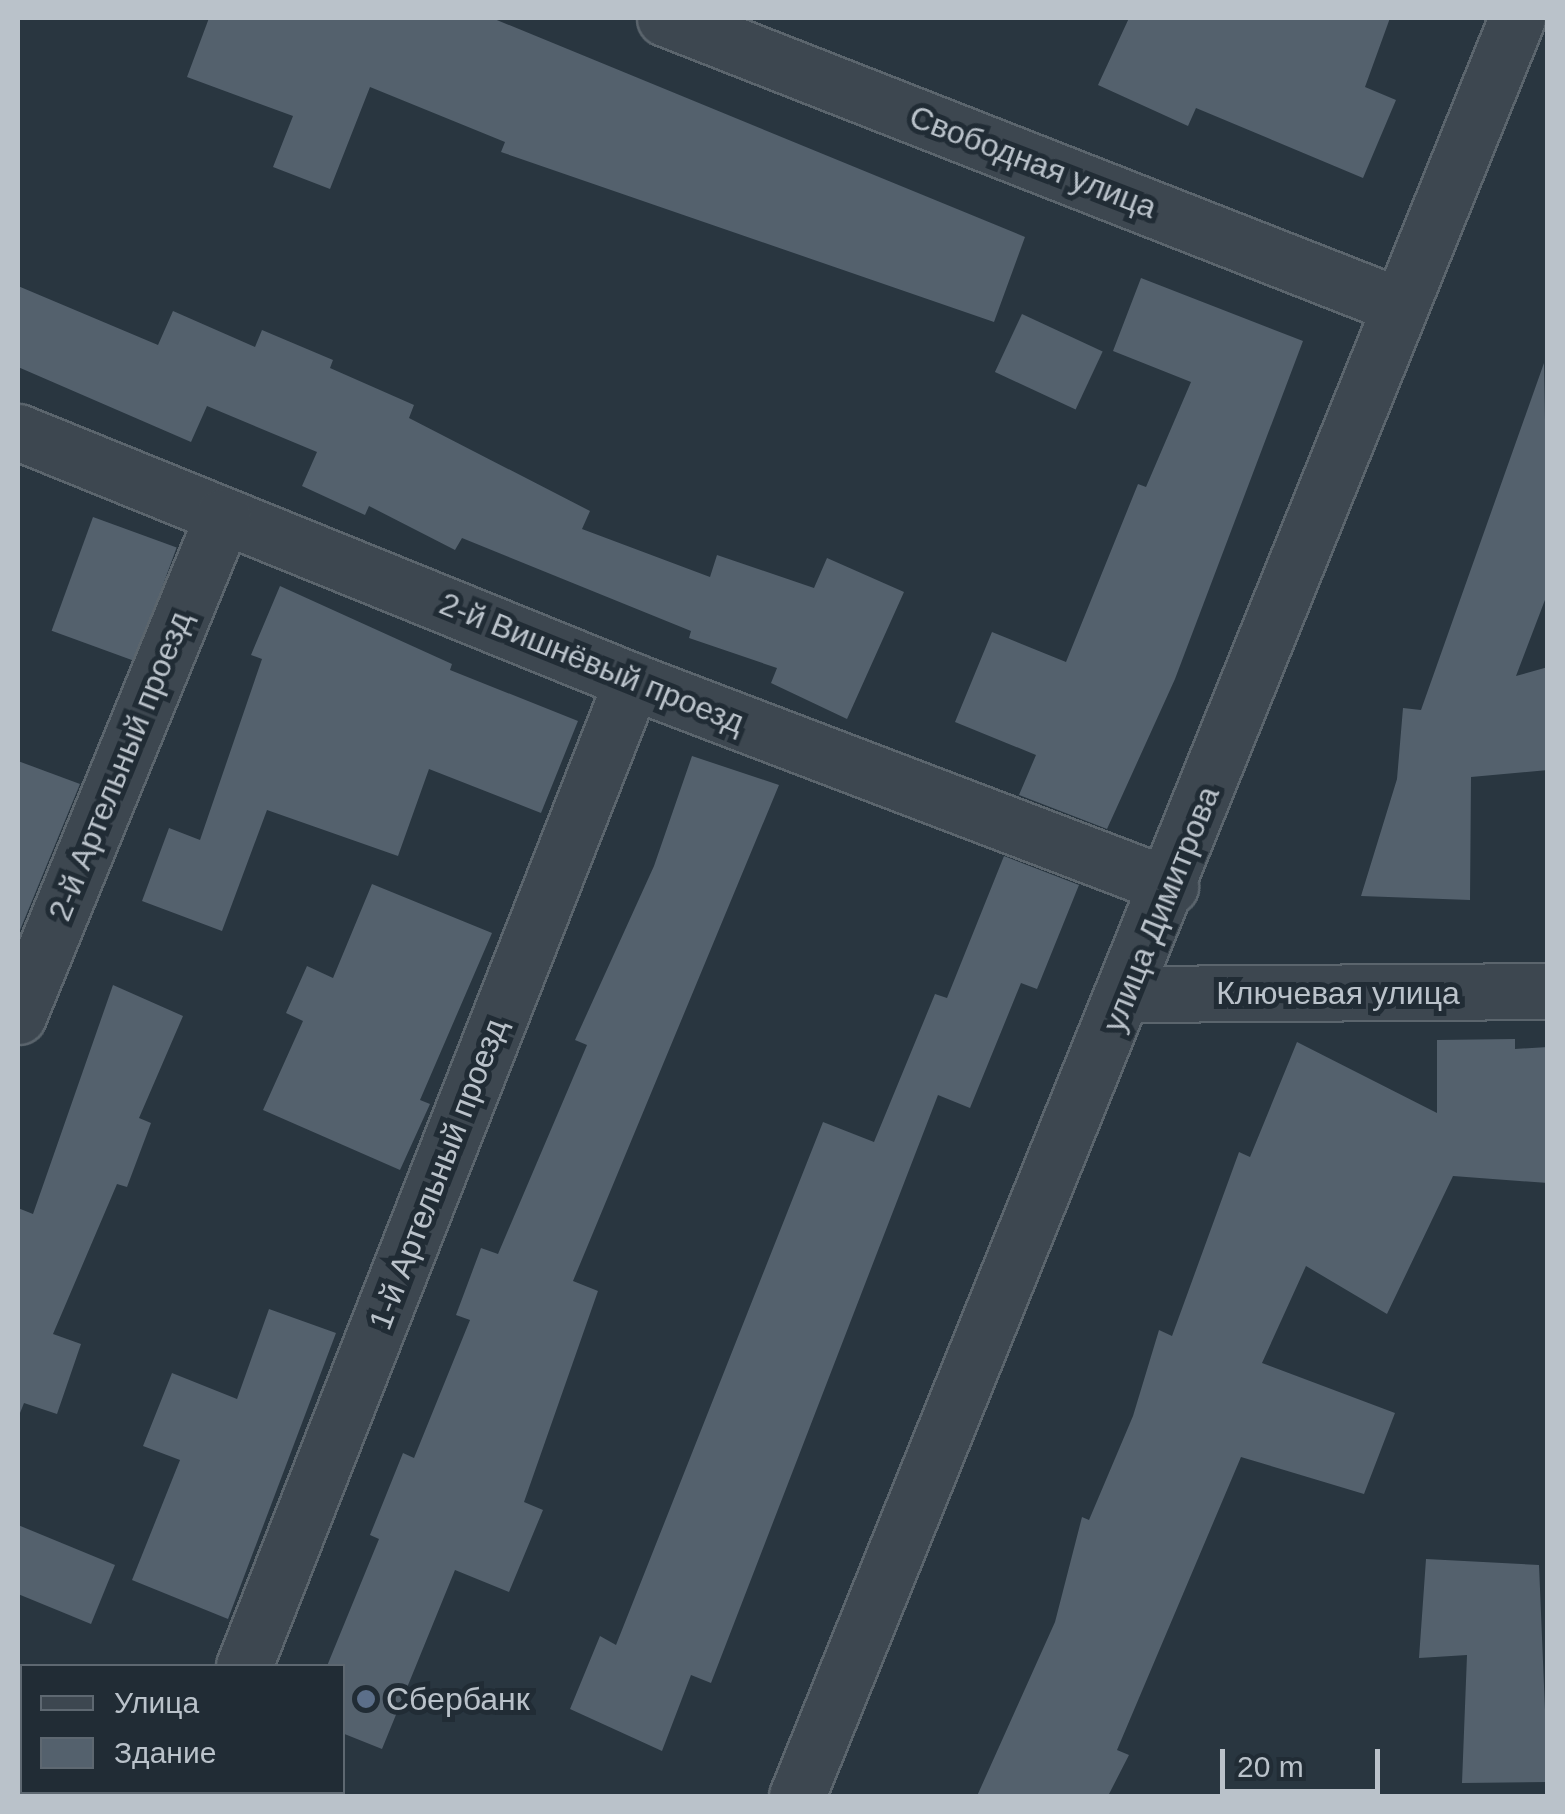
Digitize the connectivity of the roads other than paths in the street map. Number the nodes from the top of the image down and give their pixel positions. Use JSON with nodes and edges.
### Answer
{"nodes":[{"id":1,"x":665,"y":18,"type":"edge"},
{"id":2,"x":1517,"y":18,"type":"edge"},
{"id":3,"x":1400,"y":306,"type":"junction"},
{"id":4,"x":18,"y":432,"type":"edge"},
{"id":5,"x":223,"y":516,"type":"junction"},
{"id":6,"x":632,"y":681,"type":"junction"},
{"id":7,"x":1170,"y":886,"type":"junction"},
{"id":8,"x":1548,"y":991,"type":"edge"},
{"id":9,"x":1128,"y":994,"type":"junction"},
{"id":10,"x":18,"y":1016,"type":"edge"},
{"id":11,"x":245,"y":1664,"type":"edge"},
{"id":12,"x":796,"y":1796,"type":"edge"}],
"edges":[{"from":1,"to":3,"type":"street","name":"Свободная улица"},
{"from":2,"to":3,"type":"street","name":"улица Димитрова"},
{"from":3,"to":7,"type":"street","name":"улица Димитрова"},
{"from":4,"to":5,"type":"street","name":"2-й Вишнёвый проезд"},
{"from":5,"to":6,"type":"street","name":"2-й Вишнёвый проезд"},
{"from":5,"to":10,"type":"street","name":"2-й Артельный проезд"},
{"from":6,"to":7,"type":"street","name":"2-й Вишнёвый проезд"},
{"from":6,"to":11,"type":"street","name":"1-й Артельный проезд"},
{"from":7,"to":9,"type":"street","name":"улица Димитрова"},
{"from":8,"to":9,"type":"street","name":"Ключевая улица"},
{"from":9,"to":12,"type":"street","name":"улица Димитрова"}]}
